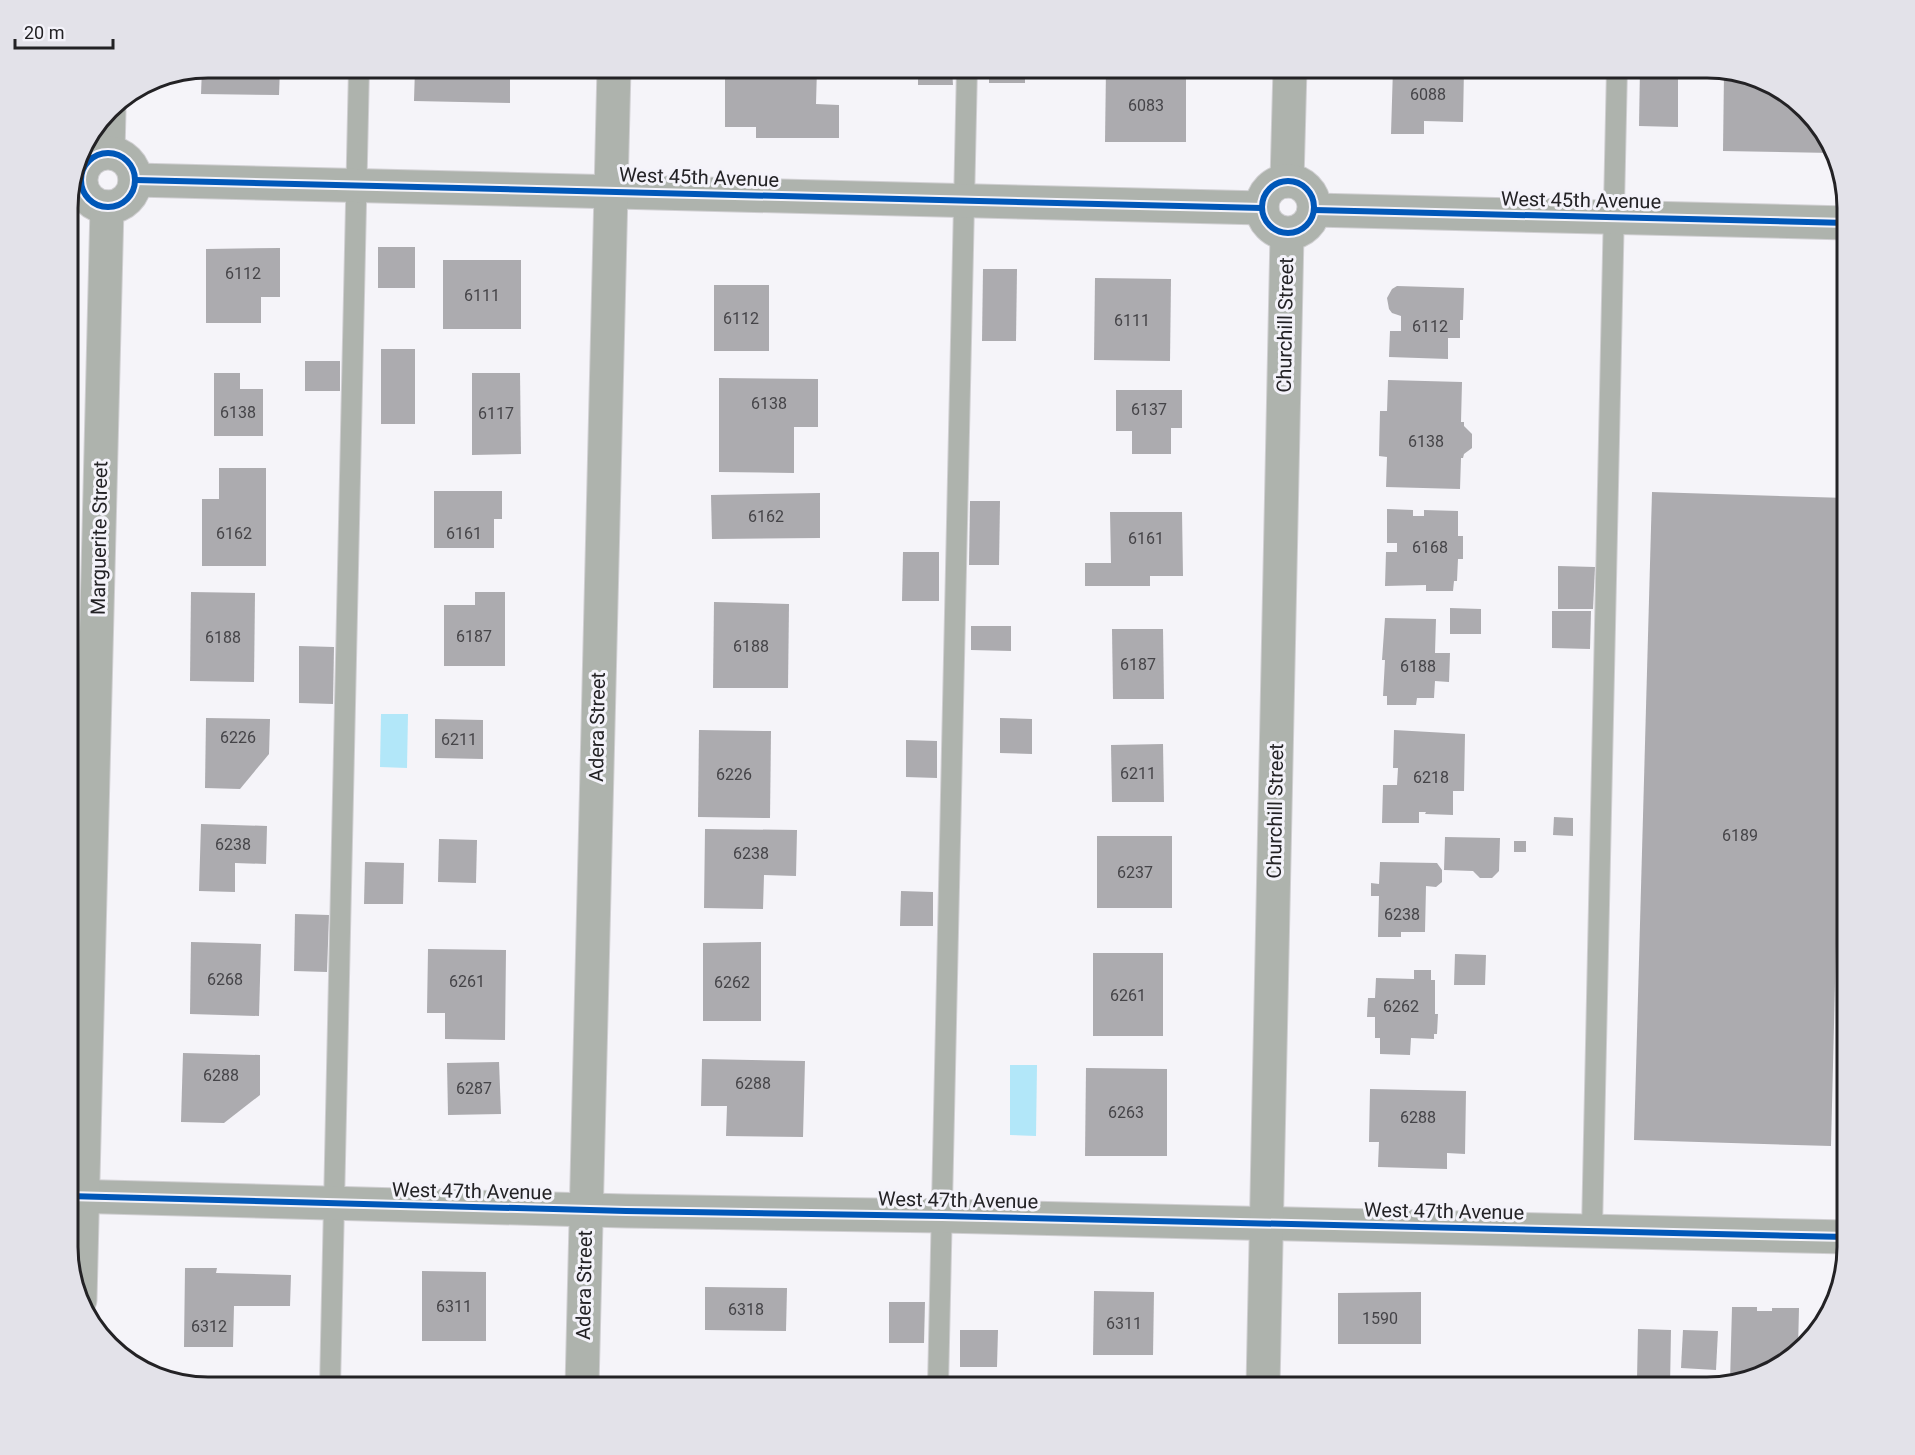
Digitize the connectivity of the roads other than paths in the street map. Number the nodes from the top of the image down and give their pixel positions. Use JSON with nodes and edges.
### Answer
{"nodes":[{"id":1,"x":358,"y":78,"type":"edge"},
{"id":2,"x":614,"y":78,"type":"edge"},
{"id":3,"x":967,"y":78,"type":"edge"},
{"id":4,"x":1290,"y":78,"type":"edge"},
{"id":5,"x":1617,"y":78,"type":"edge"},
{"id":6,"x":109,"y":125,"type":"edge"},
{"id":7,"x":108,"y":152,"type":"junction"},
{"id":8,"x":86,"y":163,"type":"edge"},
{"id":9,"x":135,"y":180,"type":"junction"},
{"id":10,"x":1287,"y":181,"type":"junction"},
{"id":11,"x":80,"y":184,"type":"edge"},
{"id":12,"x":355,"y":185,"type":"junction"},
{"id":13,"x":610,"y":192,"type":"junction"},
{"id":14,"x":964,"y":201,"type":"junction"},
{"id":15,"x":107,"y":207,"type":"junction"},
{"id":16,"x":1262,"y":208,"type":"junction"},
{"id":17,"x":1314,"y":210,"type":"junction"},
{"id":18,"x":1613,"y":217,"type":"junction"},
{"id":19,"x":1837,"y":223,"type":"edge"},
{"id":20,"x":1287,"y":234,"type":"junction"},
{"id":21,"x":78,"y":1103,"type":"edge"},
{"id":22,"x":78,"y":1196,"type":"edge"},
{"id":23,"x":335,"y":1204,"type":"junction"},
{"id":24,"x":585,"y":1210,"type":"junction"},
{"id":25,"x":942,"y":1216,"type":"junction"},
{"id":26,"x":1268,"y":1224,"type":"junction"},
{"id":27,"x":1592,"y":1230,"type":"junction"},
{"id":28,"x":1837,"y":1237,"type":"edge"},
{"id":29,"x":330,"y":1377,"type":"edge"},
{"id":30,"x":582,"y":1377,"type":"edge"},
{"id":31,"x":938,"y":1377,"type":"edge"},
{"id":32,"x":1263,"y":1377,"type":"edge"}],
"edges":[{"from":1,"to":12,"type":"lane"},
{"from":2,"to":13,"type":"street","name":"Adera Street"},
{"from":3,"to":14,"type":"lane"},
{"from":4,"to":10,"type":"street"},
{"from":5,"to":18,"type":"lane"},
{"from":6,"to":7,"type":"street"},
{"from":7,"to":8,"type":"street"},
{"from":7,"to":9,"type":"street"},
{"from":9,"to":12,"type":"street","name":"West 45th Avenue"},
{"from":9,"to":15,"type":"street"},
{"from":10,"to":16,"type":"street"},
{"from":10,"to":17,"type":"street"},
{"from":11,"to":15,"type":"street"},
{"from":12,"to":13,"type":"street","name":"West 45th Avenue"},
{"from":12,"to":23,"type":"lane"},
{"from":13,"to":14,"type":"street","name":"West 45th Avenue"},
{"from":13,"to":24,"type":"street","name":"Adera Street"},
{"from":14,"to":16,"type":"street","name":"West 45th Avenue"},
{"from":14,"to":25,"type":"lane"},
{"from":15,"to":21,"type":"street","name":"Marguerite Street"},
{"from":16,"to":20,"type":"street"},
{"from":17,"to":18,"type":"street","name":"West 45th Avenue"},
{"from":17,"to":20,"type":"street"},
{"from":18,"to":19,"type":"street","name":"West 45th Avenue"},
{"from":18,"to":27,"type":"lane"},
{"from":20,"to":26,"type":"street","name":"Churchill Street"},
{"from":22,"to":23,"type":"street","name":"West 47th Avenue"},
{"from":23,"to":24,"type":"street","name":"West 47th Avenue"},
{"from":23,"to":29,"type":"lane"},
{"from":24,"to":25,"type":"street","name":"West 47th Avenue"},
{"from":24,"to":30,"type":"street","name":"Adera Street"},
{"from":25,"to":26,"type":"street","name":"West 47th Avenue"},
{"from":25,"to":31,"type":"lane"},
{"from":26,"to":27,"type":"street","name":"West 47th Avenue"},
{"from":26,"to":32,"type":"street","name":"Churchill Street"},
{"from":27,"to":28,"type":"street","name":"West 47th Avenue"}]}
